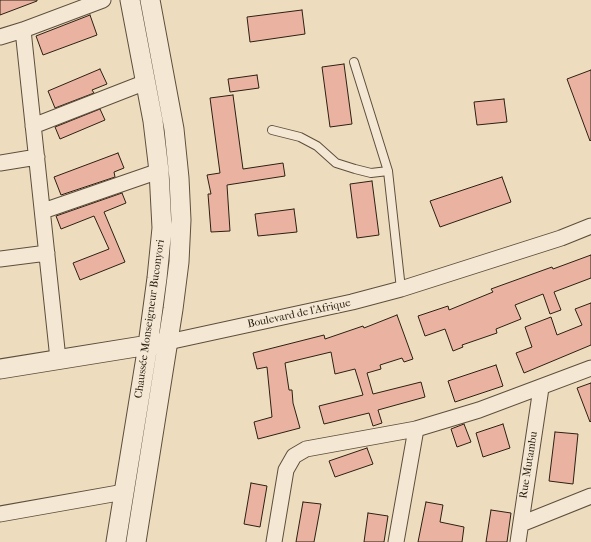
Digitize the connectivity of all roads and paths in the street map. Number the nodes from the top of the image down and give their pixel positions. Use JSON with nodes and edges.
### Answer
{"nodes":[{"id":1,"x":102,"y":0,"type":"edge"},
{"id":2,"x":130,"y":0,"type":"edge"},
{"id":3,"x":150,"y":0,"type":"edge"},
{"id":4,"x":23,"y":30,"type":"junction"},
{"id":5,"x":0,"y":37,"type":"edge"},
{"id":6,"x":354,"y":62,"type":"dead end"},
{"id":7,"x":146,"y":82,"type":"junction"},
{"id":8,"x":34,"y":126,"type":"junction"},
{"id":9,"x":272,"y":130,"type":"dead end"},
{"id":10,"x":37,"y":157,"type":"junction"},
{"id":11,"x":0,"y":163,"type":"edge"},
{"id":12,"x":159,"y":171,"type":"junction"},
{"id":13,"x":388,"y":171,"type":"junction"},
{"id":14,"x":43,"y":211,"type":"junction"},
{"id":15,"x":591,"y":226,"type":"edge"},
{"id":16,"x":47,"y":253,"type":"junction"},
{"id":17,"x":0,"y":259,"type":"edge"},
{"id":18,"x":401,"y":289,"type":"junction"},
{"id":19,"x":168,"y":342,"type":"junction"},
{"id":20,"x":148,"y":345,"type":"junction"},
{"id":21,"x":58,"y":360,"type":"junction"},
{"id":22,"x":591,"y":368,"type":"edge"},
{"id":23,"x":0,"y":369,"type":"edge"},
{"id":24,"x":541,"y":388,"type":"junction"},
{"id":25,"x":416,"y":429,"type":"junction"},
{"id":26,"x":124,"y":492,"type":"junction"},
{"id":27,"x":591,"y":496,"type":"edge"},
{"id":28,"x":0,"y":514,"type":"edge"},
{"id":29,"x":520,"y":524,"type":"junction"},
{"id":30,"x":116,"y":542,"type":"edge"},
{"id":31,"x":136,"y":542,"type":"edge"},
{"id":32,"x":274,"y":542,"type":"edge"},
{"id":33,"x":396,"y":542,"type":"edge"},
{"id":34,"x":518,"y":542,"type":"edge"}],
"edges":[{"from":1,"to":4,"type":"street"},
{"from":2,"to":7,"type":"street","name":"Chaussée Monseigneur Buconyori"},
{"from":3,"to":19,"type":"street","name":"Chaussée Monseigneur Buconyori"},
{"from":4,"to":5,"type":"street"},
{"from":4,"to":8,"type":"street"},
{"from":6,"to":13,"type":"lane"},
{"from":7,"to":8,"type":"street"},
{"from":7,"to":12,"type":"street","name":"Chaussée Monseigneur Buconyori"},
{"from":8,"to":10,"type":"street"},
{"from":9,"to":13,"type":"lane"},
{"from":10,"to":11,"type":"street"},
{"from":10,"to":14,"type":"street"},
{"from":12,"to":14,"type":"street"},
{"from":12,"to":20,"type":"street","name":"Chaussée Monseigneur Buconyori"},
{"from":13,"to":18,"type":"lane"},
{"from":14,"to":16,"type":"street"},
{"from":15,"to":18,"type":"street","name":"Boulevard de l'Afrique"},
{"from":16,"to":17,"type":"street"},
{"from":16,"to":21,"type":"street"},
{"from":18,"to":19,"type":"street","name":"Boulevard de l'Afrique"},
{"from":19,"to":20,"type":"street","name":"Boulevard de l'Afrique"},
{"from":19,"to":31,"type":"street","name":"Chaussée Monseigneur Buconyori"},
{"from":20,"to":21,"type":"street","name":"Boulevard de l'Afrique"},
{"from":20,"to":26,"type":"street","name":"Chaussée Monseigneur Buconyori"},
{"from":21,"to":23,"type":"street","name":"Boulevard de l'Afrique"},
{"from":22,"to":24,"type":"street"},
{"from":24,"to":25,"type":"street"},
{"from":24,"to":29,"type":"street","name":"Rue Mutambu"},
{"from":25,"to":32,"type":"street"},
{"from":25,"to":33,"type":"street"},
{"from":26,"to":28,"type":"street"},
{"from":26,"to":30,"type":"street","name":"Chaussée Monseigneur Buconyori"},
{"from":27,"to":29,"type":"street"},
{"from":29,"to":34,"type":"street","name":"Rue Mutambu"}]}
